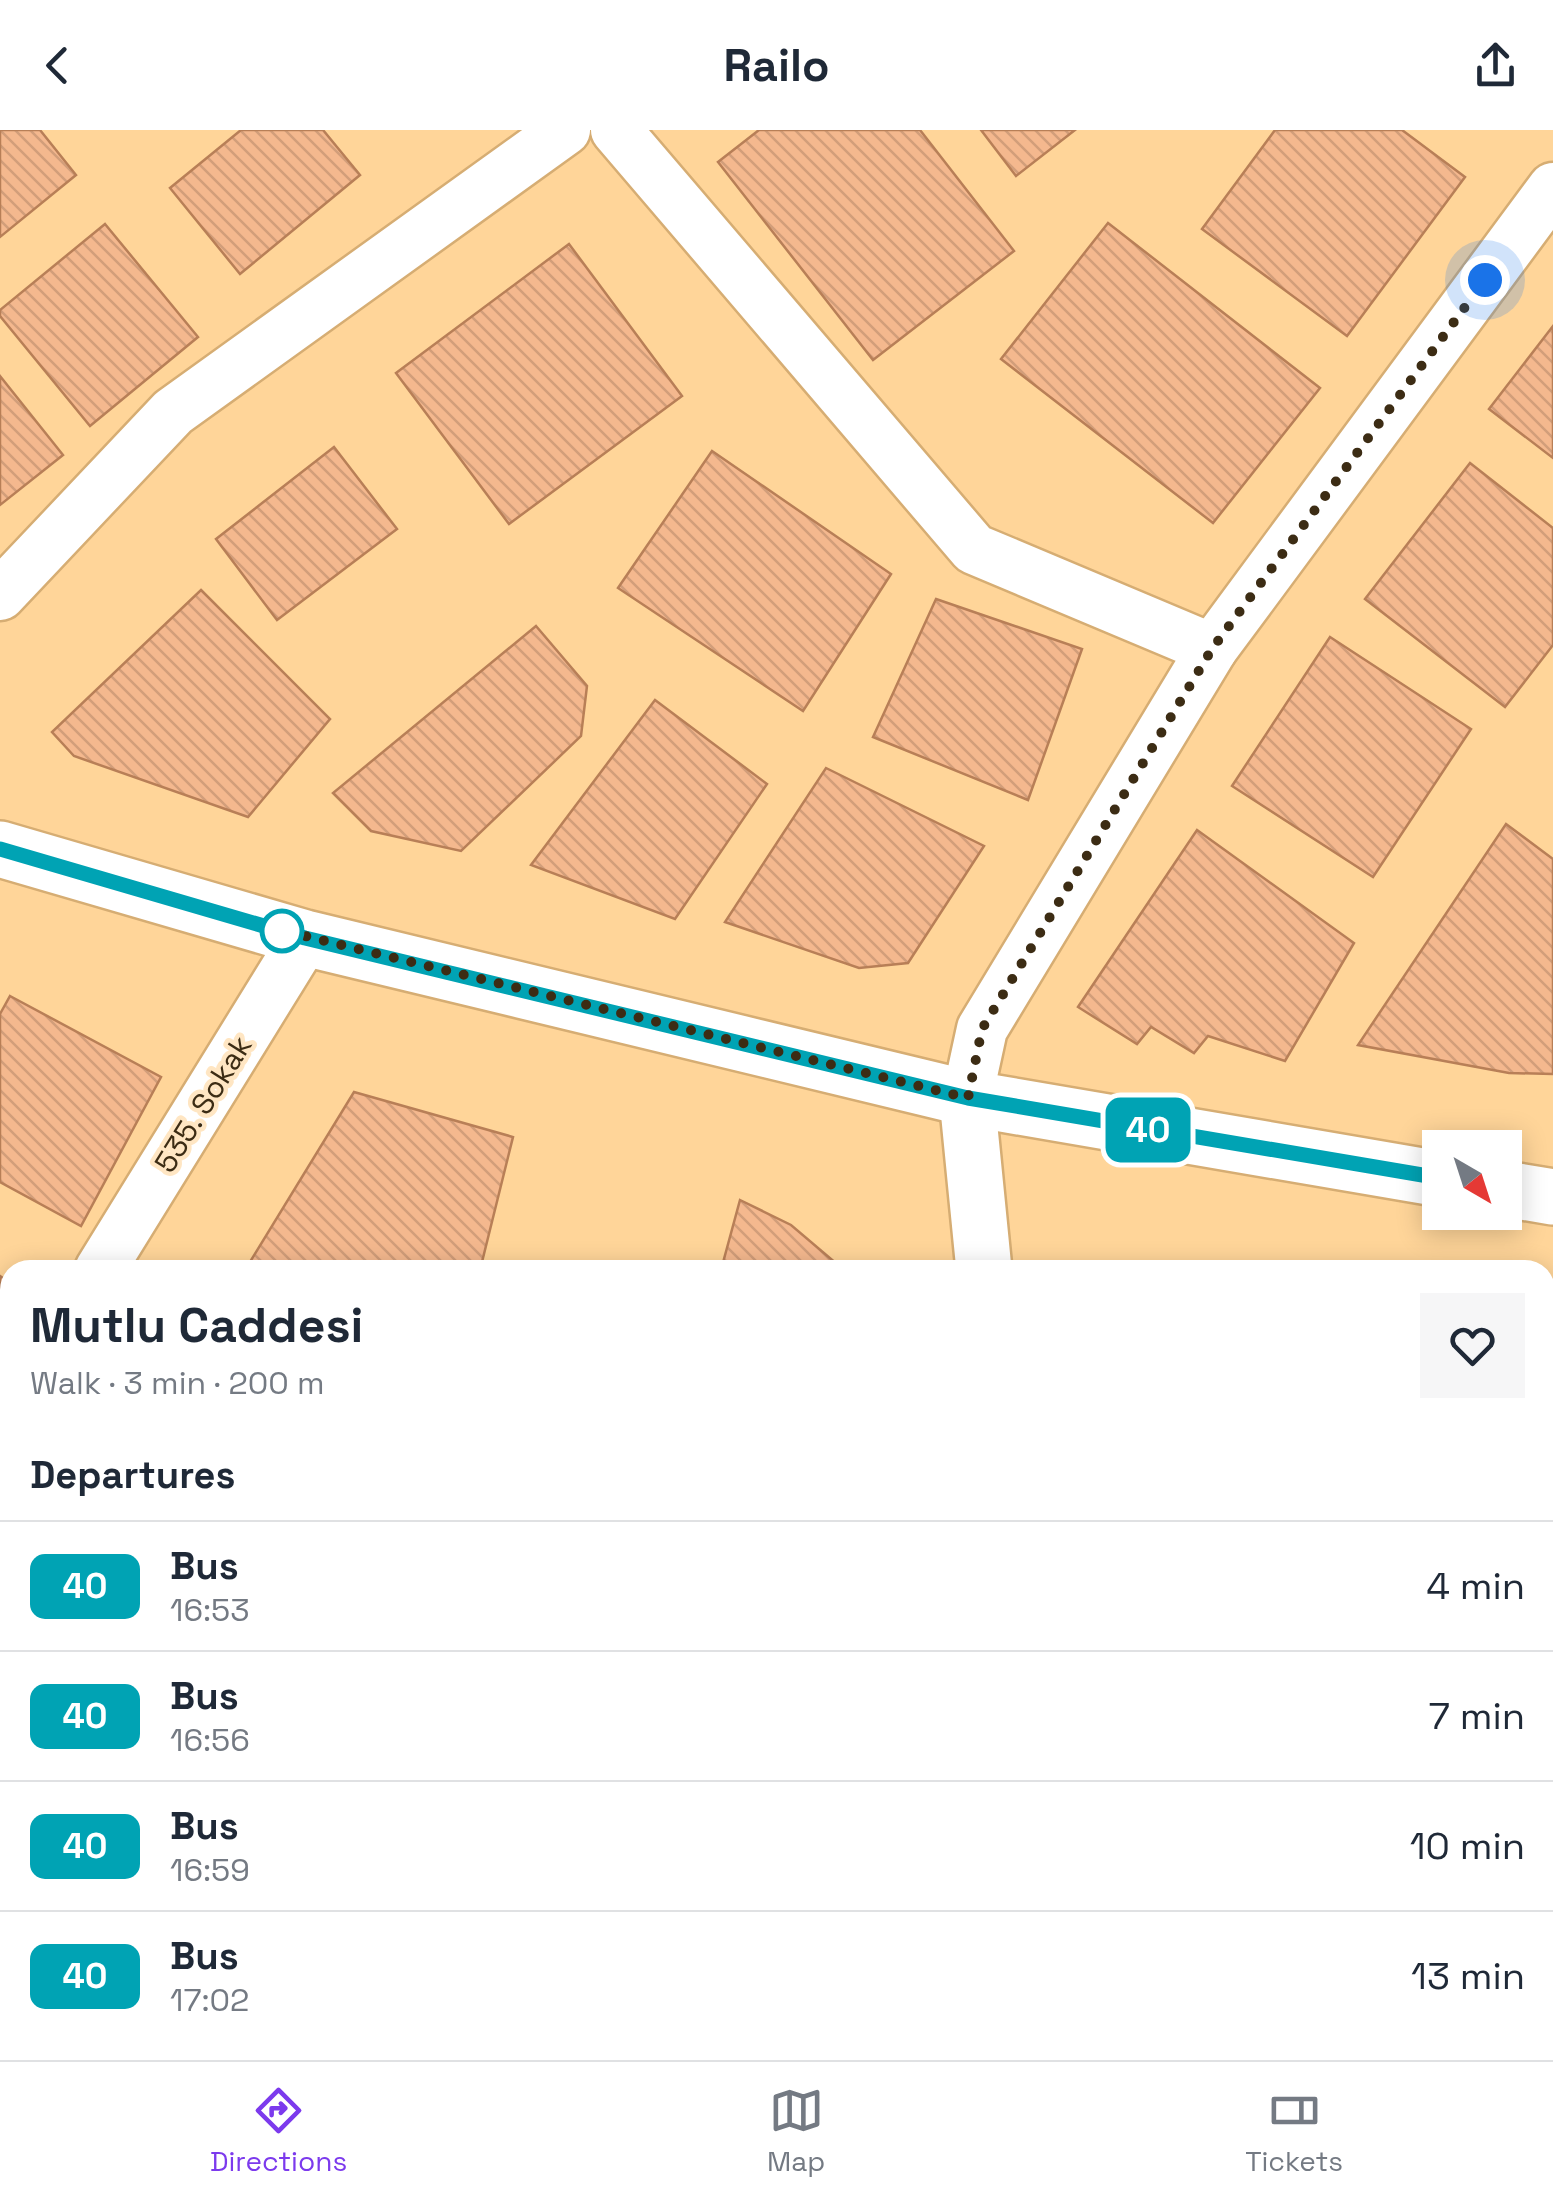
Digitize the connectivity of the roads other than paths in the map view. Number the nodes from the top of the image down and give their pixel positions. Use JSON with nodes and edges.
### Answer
{"nodes":[{"id":1,"x":565,"y":130,"type":"edge"},
{"id":2,"x":616,"y":130,"type":"edge"},
{"id":3,"x":1553,"y":188,"type":"edge"},
{"id":4,"x":0,"y":595,"type":"edge"},
{"id":5,"x":1212,"y":649,"type":"junction"},
{"id":6,"x":0,"y":849,"type":"edge"},
{"id":7,"x":305,"y":938,"type":"junction"},
{"id":8,"x":968,"y":1098,"type":"junction"},
{"id":9,"x":1422,"y":1175,"type":"edge"},
{"id":10,"x":1522,"y":1192,"type":"edge"},
{"id":11,"x":1553,"y":1197,"type":"edge"},
{"id":12,"x":106,"y":1260,"type":"edge"},
{"id":13,"x":983,"y":1260,"type":"edge"}],
"edges":[{"from":1,"to":4,"type":"street"},
{"from":2,"to":5,"type":"street"},
{"from":3,"to":5,"type":"street"},
{"from":5,"to":8,"type":"street"},
{"from":6,"to":7,"type":"street"},
{"from":7,"to":8,"type":"street"},
{"from":7,"to":12,"type":"street","name":"535. Sokak"},
{"from":8,"to":9,"type":"street"},
{"from":8,"to":13,"type":"street"},
{"from":10,"to":11,"type":"street"}]}
